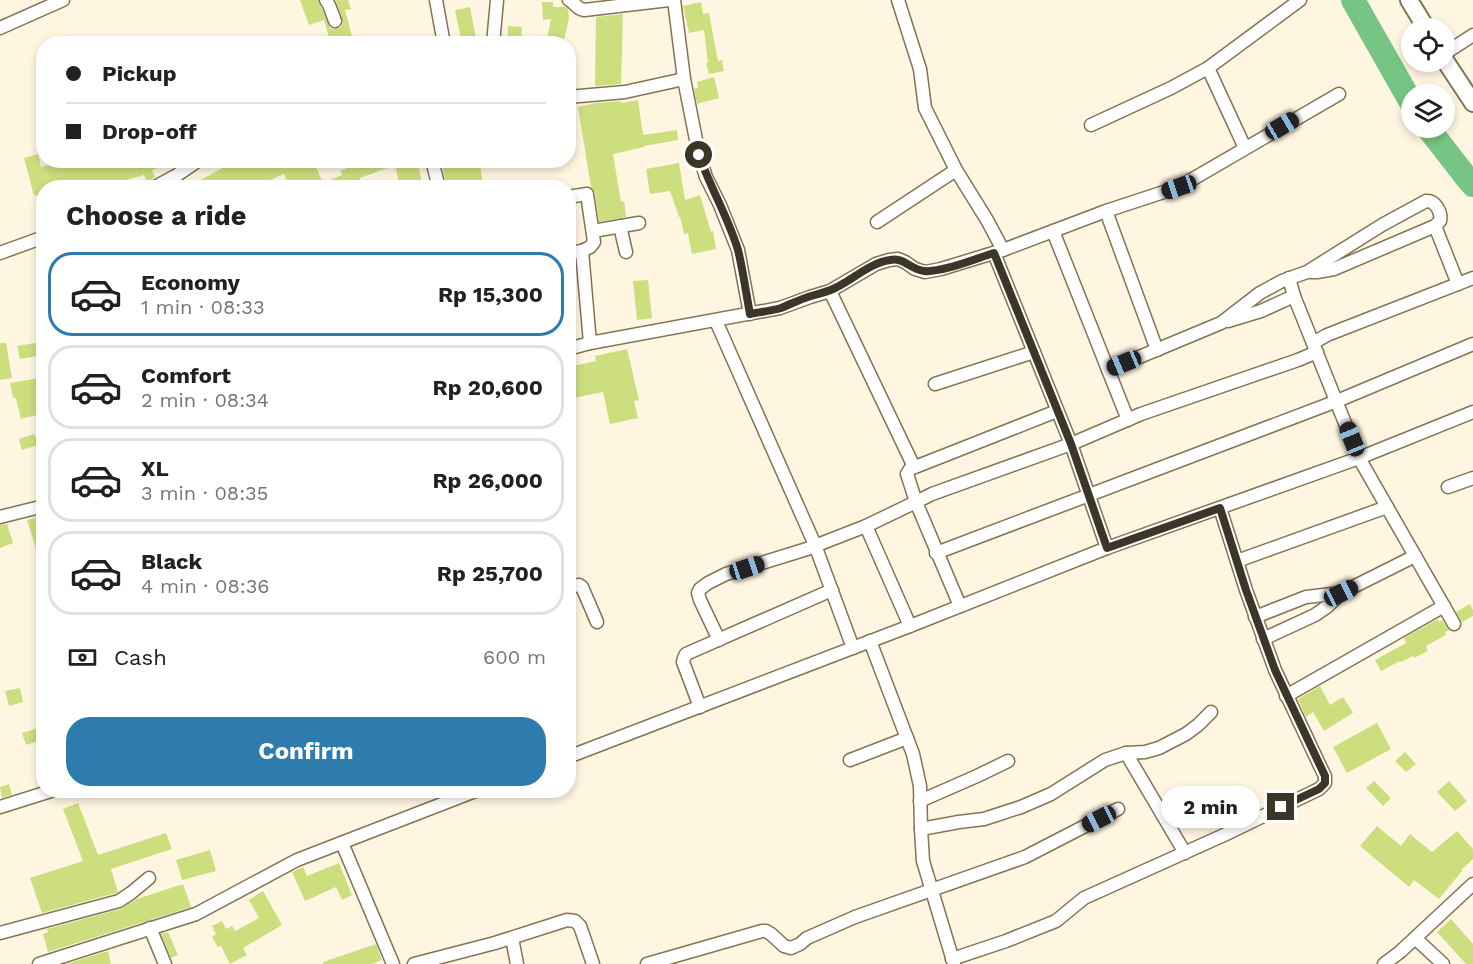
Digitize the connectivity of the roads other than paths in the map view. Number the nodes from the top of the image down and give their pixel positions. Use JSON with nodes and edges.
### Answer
{"nodes":[{"id":1,"x":63,"y":0,"type":"edge"},
{"id":2,"x":326,"y":0,"type":"edge"},
{"id":3,"x":436,"y":0,"type":"edge"},
{"id":4,"x":497,"y":0,"type":"edge"},
{"id":5,"x":569,"y":0,"type":"edge"},
{"id":6,"x":669,"y":0,"type":"edge"},
{"id":7,"x":674,"y":0,"type":"edge"},
{"id":8,"x":898,"y":0,"type":"edge"},
{"id":9,"x":1300,"y":0,"type":"edge"},
{"id":10,"x":1409,"y":0,"type":"edge"},
{"id":11,"x":1420,"y":18,"type":"edge"},
{"id":12,"x":336,"y":21,"type":"dead end"},
{"id":13,"x":0,"y":28,"type":"edge"},
{"id":14,"x":1473,"y":34,"type":"edge"},
{"id":15,"x":443,"y":36,"type":"edge"},
{"id":16,"x":494,"y":36,"type":"edge"},
{"id":17,"x":1455,"y":46,"type":"edge"},
{"id":18,"x":1208,"y":68,"type":"junction"},
{"id":19,"x":1453,"y":72,"type":"edge"},
{"id":20,"x":684,"y":79,"type":"junction"},
{"id":21,"x":1339,"y":94,"type":"dead end"},
{"id":22,"x":576,"y":96,"type":"edge"},
{"id":23,"x":1473,"y":103,"type":"edge"},
{"id":24,"x":1091,"y":125,"type":"dead end"},
{"id":25,"x":1245,"y":148,"type":"junction"},
{"id":26,"x":188,"y":168,"type":"edge"},
{"id":27,"x":956,"y":170,"type":"junction"},
{"id":28,"x":169,"y":180,"type":"edge"},
{"id":29,"x":576,"y":196,"type":"edge"},
{"id":30,"x":1106,"y":211,"type":"junction"},
{"id":31,"x":877,"y":222,"type":"dead end"},
{"id":32,"x":639,"y":224,"type":"dead end"},
{"id":33,"x":620,"y":226,"type":"junction"},
{"id":34,"x":1436,"y":226,"type":"junction"},
{"id":35,"x":593,"y":231,"type":"junction"},
{"id":36,"x":1053,"y":231,"type":"junction"},
{"id":37,"x":36,"y":240,"type":"edge"},
{"id":38,"x":582,"y":251,"type":"junction"},
{"id":39,"x":576,"y":252,"type":"edge"},
{"id":40,"x":626,"y":252,"type":"dead end"},
{"id":41,"x":999,"y":252,"type":"junction"},
{"id":42,"x":0,"y":253,"type":"edge"},
{"id":43,"x":1307,"y":272,"type":"junction"},
{"id":44,"x":1289,"y":278,"type":"junction"},
{"id":45,"x":1473,"y":278,"type":"edge"},
{"id":46,"x":1458,"y":284,"type":"junction"},
{"id":47,"x":830,"y":291,"type":"junction"},
{"id":48,"x":1294,"y":296,"type":"junction"},
{"id":49,"x":750,"y":314,"type":"junction"},
{"id":50,"x":716,"y":321,"type":"junction"},
{"id":51,"x":1221,"y":323,"type":"junction"},
{"id":52,"x":590,"y":343,"type":"junction"},
{"id":53,"x":1473,"y":344,"type":"edge"},
{"id":54,"x":576,"y":347,"type":"edge"},
{"id":55,"x":1315,"y":347,"type":"junction"},
{"id":56,"x":1156,"y":350,"type":"junction"},
{"id":57,"x":1034,"y":352,"type":"junction"},
{"id":58,"x":1108,"y":370,"type":"junction"},
{"id":59,"x":935,"y":384,"type":"dead end"},
{"id":60,"x":1336,"y":401,"type":"junction"},
{"id":61,"x":1057,"y":411,"type":"junction"},
{"id":62,"x":1473,"y":412,"type":"edge"},
{"id":63,"x":1128,"y":420,"type":"junction"},
{"id":64,"x":1071,"y":444,"type":"junction"},
{"id":65,"x":1359,"y":458,"type":"junction"},
{"id":66,"x":914,"y":467,"type":"junction"},
{"id":67,"x":1473,"y":478,"type":"edge"},
{"id":68,"x":1448,"y":488,"type":"dead end"},
{"id":69,"x":1088,"y":495,"type":"junction"},
{"id":70,"x":916,"y":502,"type":"junction"},
{"id":71,"x":1387,"y":507,"type":"junction"},
{"id":72,"x":36,"y":508,"type":"edge"},
{"id":73,"x":1220,"y":508,"type":"junction"},
{"id":74,"x":0,"y":518,"type":"edge"},
{"id":75,"x":866,"y":526,"type":"junction"},
{"id":76,"x":815,"y":545,"type":"junction"},
{"id":77,"x":1107,"y":548,"type":"junction"},
{"id":78,"x":936,"y":553,"type":"junction"},
{"id":79,"x":1415,"y":556,"type":"junction"},
{"id":80,"x":1237,"y":561,"type":"junction"},
{"id":81,"x":576,"y":586,"type":"edge"},
{"id":82,"x":832,"y":590,"type":"junction"},
{"id":83,"x":1341,"y":593,"type":"junction"},
{"id":84,"x":960,"y":606,"type":"junction"},
{"id":85,"x":1444,"y":606,"type":"junction"},
{"id":86,"x":1255,"y":617,"type":"junction"},
{"id":87,"x":597,"y":622,"type":"dead end"},
{"id":88,"x":1454,"y":624,"type":"dead end"},
{"id":89,"x":910,"y":626,"type":"junction"},
{"id":90,"x":1263,"y":639,"type":"junction"},
{"id":91,"x":719,"y":640,"type":"junction"},
{"id":92,"x":870,"y":641,"type":"junction"},
{"id":93,"x":853,"y":648,"type":"junction"},
{"id":94,"x":1286,"y":696,"type":"junction"},
{"id":95,"x":700,"y":707,"type":"junction"},
{"id":96,"x":1211,"y":712,"type":"dead end"},
{"id":97,"x":907,"y":738,"type":"junction"},
{"id":98,"x":576,"y":753,"type":"edge"},
{"id":99,"x":1126,"y":753,"type":"junction"},
{"id":100,"x":850,"y":760,"type":"dead end"},
{"id":101,"x":1008,"y":761,"type":"dead end"},
{"id":102,"x":36,"y":796,"type":"edge"},
{"id":103,"x":457,"y":798,"type":"edge"},
{"id":104,"x":920,"y":801,"type":"junction"},
{"id":105,"x":0,"y":807,"type":"edge"},
{"id":106,"x":1118,"y":809,"type":"dead end"},
{"id":107,"x":921,"y":830,"type":"junction"},
{"id":108,"x":342,"y":843,"type":"junction"},
{"id":109,"x":1185,"y":853,"type":"junction"},
{"id":110,"x":149,"y":878,"type":"dead end"},
{"id":111,"x":1473,"y":884,"type":"edge"},
{"id":112,"x":931,"y":890,"type":"junction"},
{"id":113,"x":150,"y":928,"type":"junction"},
{"id":114,"x":0,"y":933,"type":"edge"},
{"id":115,"x":512,"y":938,"type":"junction"},
{"id":116,"x":1415,"y":938,"type":"junction"},
{"id":117,"x":953,"y":961,"type":"edge"},
{"id":118,"x":39,"y":964,"type":"edge"},
{"id":119,"x":165,"y":964,"type":"edge"},
{"id":120,"x":393,"y":964,"type":"edge"},
{"id":121,"x":414,"y":964,"type":"edge"},
{"id":122,"x":517,"y":964,"type":"edge"},
{"id":123,"x":593,"y":964,"type":"edge"},
{"id":124,"x":647,"y":964,"type":"edge"},
{"id":125,"x":1384,"y":964,"type":"edge"},
{"id":126,"x":1443,"y":964,"type":"edge"}],
"edges":[{"from":1,"to":13,"type":"street"},
{"from":2,"to":12,"type":"street"},
{"from":3,"to":15,"type":"street"},
{"from":4,"to":16,"type":"street"},
{"from":5,"to":6,"type":"street"},
{"from":7,"to":20,"type":"street"},
{"from":8,"to":27,"type":"street"},
{"from":9,"to":18,"type":"street"},
{"from":10,"to":11,"type":"street"},
{"from":14,"to":17,"type":"street"},
{"from":18,"to":24,"type":"street"},
{"from":18,"to":25,"type":"street"},
{"from":19,"to":23,"type":"street"},
{"from":20,"to":22,"type":"street"},
{"from":20,"to":49,"type":"street"},
{"from":21,"to":25,"type":"street"},
{"from":25,"to":30,"type":"street"},
{"from":26,"to":28,"type":"street"},
{"from":27,"to":31,"type":"street"},
{"from":27,"to":41,"type":"street"},
{"from":29,"to":35,"type":"street"},
{"from":30,"to":36,"type":"street"},
{"from":30,"to":56,"type":"street"},
{"from":32,"to":33,"type":"street"},
{"from":33,"to":35,"type":"street"},
{"from":33,"to":40,"type":"street"},
{"from":34,"to":43,"type":"street"},
{"from":34,"to":43,"type":"street"},
{"from":34,"to":46,"type":"street"},
{"from":35,"to":38,"type":"street"},
{"from":36,"to":41,"type":"street"},
{"from":36,"to":58,"type":"street"},
{"from":37,"to":42,"type":"street"},
{"from":38,"to":39,"type":"street"},
{"from":38,"to":52,"type":"street"},
{"from":41,"to":47,"type":"street"},
{"from":41,"to":57,"type":"street"},
{"from":43,"to":44,"type":"street"},
{"from":44,"to":48,"type":"street"},
{"from":44,"to":51,"type":"street"},
{"from":45,"to":46,"type":"street"},
{"from":46,"to":55,"type":"street"},
{"from":47,"to":49,"type":"street"},
{"from":47,"to":66,"type":"street"},
{"from":48,"to":51,"type":"street"},
{"from":48,"to":55,"type":"street"},
{"from":49,"to":50,"type":"street"},
{"from":50,"to":52,"type":"street"},
{"from":50,"to":76,"type":"street"},
{"from":51,"to":56,"type":"street"},
{"from":52,"to":54,"type":"street"},
{"from":53,"to":60,"type":"street"},
{"from":55,"to":60,"type":"street"},
{"from":55,"to":63,"type":"street"},
{"from":56,"to":58,"type":"street"},
{"from":57,"to":59,"type":"street"},
{"from":57,"to":61,"type":"street"},
{"from":58,"to":63,"type":"street"},
{"from":60,"to":65,"type":"street"},
{"from":60,"to":69,"type":"street"},
{"from":61,"to":64,"type":"street"},
{"from":61,"to":66,"type":"street"},
{"from":62,"to":65,"type":"street"},
{"from":63,"to":64,"type":"street"},
{"from":64,"to":69,"type":"street"},
{"from":64,"to":70,"type":"street"},
{"from":65,"to":71,"type":"street"},
{"from":65,"to":73,"type":"street"},
{"from":66,"to":70,"type":"street"},
{"from":67,"to":68,"type":"street"},
{"from":69,"to":77,"type":"street"},
{"from":69,"to":78,"type":"street"},
{"from":70,"to":75,"type":"street"},
{"from":70,"to":78,"type":"street"},
{"from":71,"to":79,"type":"street"},
{"from":71,"to":80,"type":"street"},
{"from":72,"to":74,"type":"street"},
{"from":73,"to":77,"type":"street"},
{"from":73,"to":80,"type":"street"},
{"from":75,"to":76,"type":"street"},
{"from":75,"to":89,"type":"street"},
{"from":76,"to":82,"type":"street"},
{"from":76,"to":91,"type":"street"},
{"from":77,"to":84,"type":"street"},
{"from":78,"to":84,"type":"street"},
{"from":79,"to":83,"type":"street"},
{"from":79,"to":85,"type":"street"},
{"from":80,"to":86,"type":"street"},
{"from":81,"to":87,"type":"street"},
{"from":82,"to":91,"type":"street"},
{"from":82,"to":93,"type":"street"},
{"from":83,"to":86,"type":"street"},
{"from":83,"to":90,"type":"street"},
{"from":84,"to":89,"type":"street"},
{"from":85,"to":88,"type":"street"},
{"from":85,"to":94,"type":"street"},
{"from":86,"to":90,"type":"street"},
{"from":89,"to":92,"type":"street"},
{"from":90,"to":94,"type":"street"},
{"from":91,"to":95,"type":"street"},
{"from":92,"to":93,"type":"street"},
{"from":92,"to":97,"type":"street"},
{"from":93,"to":95,"type":"street"},
{"from":94,"to":109,"type":"street"},
{"from":95,"to":98,"type":"street"},
{"from":96,"to":99,"type":"street"},
{"from":97,"to":100,"type":"street"},
{"from":97,"to":104,"type":"street"},
{"from":99,"to":107,"type":"street"},
{"from":99,"to":109,"type":"street"},
{"from":101,"to":104,"type":"street"},
{"from":102,"to":105,"type":"street"},
{"from":103,"to":108,"type":"street"},
{"from":104,"to":107,"type":"street"},
{"from":106,"to":112,"type":"street"},
{"from":107,"to":112,"type":"street"},
{"from":108,"to":113,"type":"street"},
{"from":108,"to":120,"type":"street"},
{"from":109,"to":117,"type":"street"},
{"from":110,"to":114,"type":"street"},
{"from":111,"to":116,"type":"street"},
{"from":112,"to":117,"type":"street"},
{"from":112,"to":124,"type":"street"},
{"from":113,"to":118,"type":"street"},
{"from":113,"to":119,"type":"street"},
{"from":115,"to":121,"type":"street"},
{"from":115,"to":122,"type":"street"},
{"from":115,"to":123,"type":"street"},
{"from":116,"to":125,"type":"street"},
{"from":116,"to":126,"type":"street"}]}
